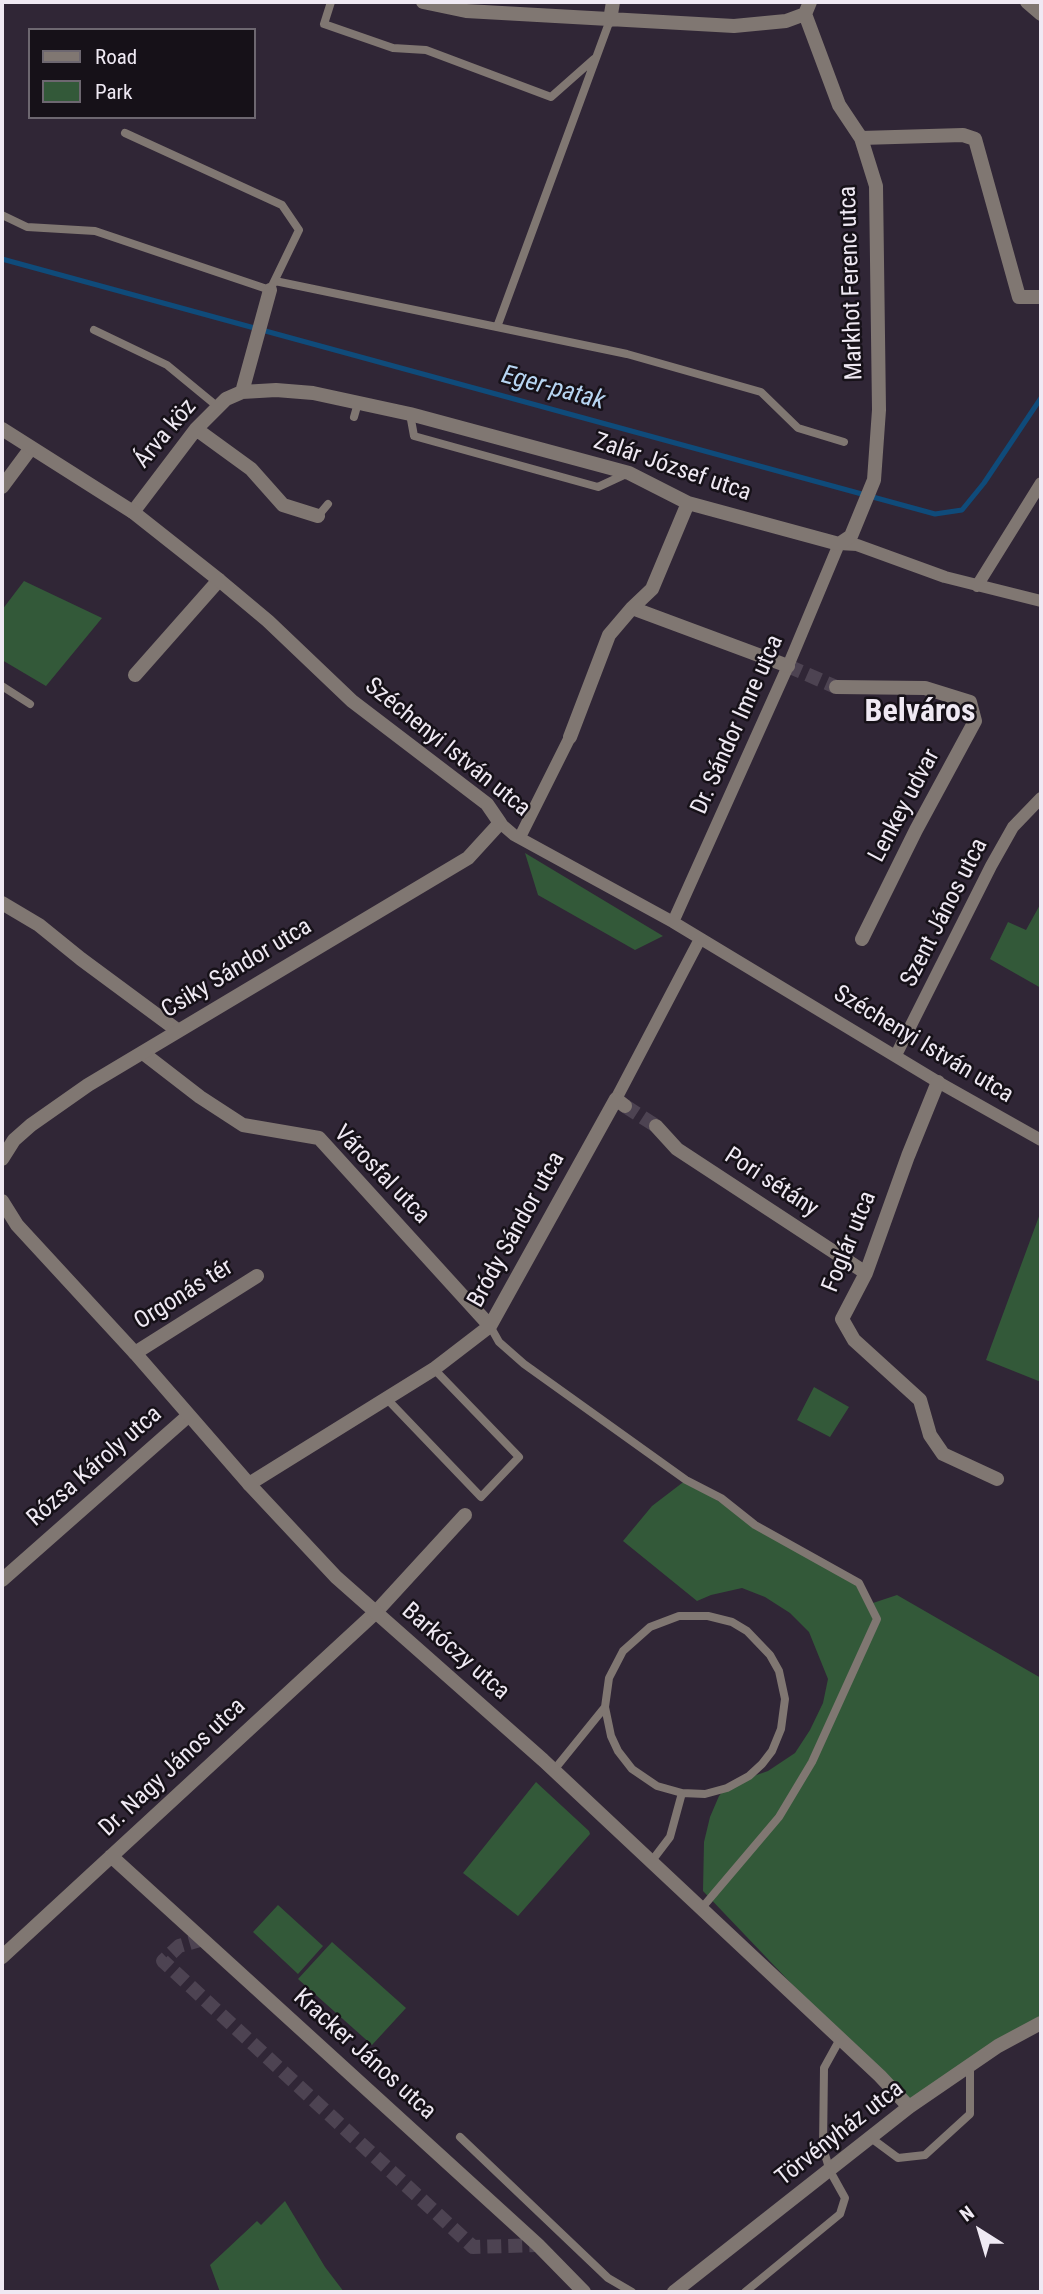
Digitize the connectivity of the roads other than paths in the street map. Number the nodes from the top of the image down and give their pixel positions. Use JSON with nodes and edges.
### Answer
{"nodes":[{"id":1,"x":331,"y":2,"type":"edge"},
{"id":2,"x":423,"y":2,"type":"edge"},
{"id":3,"x":613,"y":2,"type":"edge"},
{"id":4,"x":1014,"y":2,"type":"edge"},
{"id":5,"x":1028,"y":3,"type":"edge"},
{"id":6,"x":807,"y":8,"type":"edge"},
{"id":7,"x":1041,"y":14,"type":"edge"},
{"id":8,"x":610,"y":20,"type":"junction"},
{"id":9,"x":596,"y":57,"type":"junction"},
{"id":10,"x":125,"y":133,"type":"dead end"},
{"id":11,"x":861,"y":138,"type":"junction"},
{"id":12,"x":2,"y":215,"type":"edge"},
{"id":13,"x":273,"y":285,"type":"junction"},
{"id":14,"x":1041,"y":297,"type":"edge"},
{"id":15,"x":497,"y":327,"type":"junction"},
{"id":16,"x":94,"y":330,"type":"dead end"},
{"id":17,"x":242,"y":392,"type":"junction"},
{"id":18,"x":218,"y":407,"type":"junction"},
{"id":19,"x":411,"y":414,"type":"junction"},
{"id":20,"x":2,"y":429,"type":"edge"},
{"id":21,"x":195,"y":429,"type":"junction"},
{"id":22,"x":844,"y":442,"type":"dead end"},
{"id":23,"x":31,"y":448,"type":"junction"},
{"id":24,"x":629,"y":473,"type":"junction"},
{"id":25,"x":1041,"y":483,"type":"edge"},
{"id":26,"x":2,"y":487,"type":"edge"},
{"id":27,"x":688,"y":503,"type":"junction"},
{"id":28,"x":328,"y":504,"type":"dead end"},
{"id":29,"x":133,"y":512,"type":"junction"},
{"id":30,"x":318,"y":516,"type":"joint"},
{"id":31,"x":839,"y":544,"type":"junction"},
{"id":32,"x":219,"y":580,"type":"junction"},
{"id":33,"x":976,"y":586,"type":"junction"},
{"id":34,"x":1041,"y":601,"type":"edge"},
{"id":35,"x":632,"y":608,"type":"junction"},
{"id":36,"x":788,"y":666,"type":"junction"},
{"id":37,"x":135,"y":675,"type":"dead end"},
{"id":38,"x":2,"y":686,"type":"edge"},
{"id":39,"x":836,"y":687,"type":"tunnel mouth"},
{"id":40,"x":30,"y":704,"type":"dead end"},
{"id":41,"x":570,"y":737,"type":"joint"},
{"id":42,"x":1041,"y":798,"type":"edge"},
{"id":43,"x":500,"y":823,"type":"junction"},
{"id":44,"x":520,"y":837,"type":"junction"},
{"id":45,"x":2,"y":903,"type":"edge"},
{"id":46,"x":673,"y":922,"type":"junction"},
{"id":47,"x":700,"y":939,"type":"junction"},
{"id":48,"x":862,"y":939,"type":"dead end"},
{"id":49,"x":177,"y":1030,"type":"junction"},
{"id":50,"x":143,"y":1053,"type":"junction"},
{"id":51,"x":896,"y":1055,"type":"junction"},
{"id":52,"x":938,"y":1082,"type":"junction"},
{"id":53,"x":620,"y":1102,"type":"joint"},
{"id":54,"x":656,"y":1126,"type":"tunnel mouth"},
{"id":55,"x":1041,"y":1140,"type":"edge"},
{"id":56,"x":2,"y":1159,"type":"edge"},
{"id":57,"x":2,"y":1201,"type":"edge"},
{"id":58,"x":866,"y":1273,"type":"junction"},
{"id":59,"x":257,"y":1276,"type":"dead end"},
{"id":60,"x":489,"y":1326,"type":"junction"},
{"id":61,"x":135,"y":1353,"type":"junction"},
{"id":62,"x":434,"y":1369,"type":"junction"},
{"id":63,"x":387,"y":1399,"type":"junction"},
{"id":64,"x":188,"y":1416,"type":"junction"},
{"id":65,"x":997,"y":1479,"type":"dead end"},
{"id":66,"x":249,"y":1484,"type":"junction"},
{"id":67,"x":465,"y":1516,"type":"dead end"},
{"id":68,"x":2,"y":1580,"type":"edge"},
{"id":69,"x":375,"y":1614,"type":"junction"},
{"id":70,"x":605,"y":1707,"type":"junction"},
{"id":71,"x":554,"y":1770,"type":"junction"},
{"id":72,"x":682,"y":1793,"type":"junction"},
{"id":73,"x":111,"y":1856,"type":"junction"},
{"id":74,"x":651,"y":1862,"type":"junction"},
{"id":75,"x":701,"y":1909,"type":"junction"},
{"id":76,"x":2,"y":1957,"type":"edge"},
{"id":77,"x":1041,"y":2023,"type":"edge"},
{"id":78,"x":839,"y":2039,"type":"junction"},
{"id":79,"x":970,"y":2066,"type":"junction"},
{"id":80,"x":909,"y":2107,"type":"junction"},
{"id":81,"x":460,"y":2137,"type":"dead end"},
{"id":82,"x":871,"y":2138,"type":"junction"},
{"id":83,"x":830,"y":2171,"type":"junction"},
{"id":84,"x":584,"y":2292,"type":"edge"},
{"id":85,"x":632,"y":2292,"type":"edge"},
{"id":86,"x":674,"y":2292,"type":"edge"},
{"id":87,"x":745,"y":2292,"type":"edge"}],
"edges":[{"from":1,"to":9,"type":"lane"},
{"from":2,"to":8,"type":"street"},
{"from":3,"to":8,"type":"street"},
{"from":4,"to":5,"type":"street"},
{"from":5,"to":7,"type":"street"},
{"from":6,"to":8,"type":"street"},
{"from":6,"to":11,"type":"street","name":"Markhot Ferenc utca"},
{"from":8,"to":9,"type":"lane"},
{"from":9,"to":15,"type":"lane"},
{"from":10,"to":13,"type":"lane"},
{"from":11,"to":14,"type":"street"},
{"from":11,"to":31,"type":"street","name":"Markhot Ferenc utca"},
{"from":12,"to":13,"type":"lane"},
{"from":13,"to":15,"type":"lane"},
{"from":13,"to":17,"type":"street"},
{"from":15,"to":22,"type":"lane"},
{"from":16,"to":18,"type":"lane"},
{"from":17,"to":18,"type":"street","name":"Árva köz"},
{"from":17,"to":19,"type":"street","name":"Zalár József utca"},
{"from":18,"to":21,"type":"street","name":"Árva köz"},
{"from":19,"to":24,"type":"street","name":"Zalár József utca"},
{"from":19,"to":24,"type":"lane"},
{"from":20,"to":23,"type":"street","name":"Széchenyi István utca"},
{"from":21,"to":29,"type":"street","name":"Árva köz"},
{"from":21,"to":30,"type":"street"},
{"from":23,"to":26,"type":"street"},
{"from":23,"to":29,"type":"street","name":"Széchenyi István utca"},
{"from":24,"to":27,"type":"street","name":"Zalár József utca"},
{"from":25,"to":33,"type":"street"},
{"from":27,"to":31,"type":"street","name":"Zalár József utca"},
{"from":27,"to":35,"type":"street"},
{"from":28,"to":30,"type":"lane"},
{"from":29,"to":32,"type":"street","name":"Széchenyi István utca"},
{"from":31,"to":33,"type":"street","name":"Zalár József utca"},
{"from":31,"to":36,"type":"street","name":"Dr. Sándor Imre utca"},
{"from":32,"to":37,"type":"street"},
{"from":32,"to":43,"type":"street","name":"Széchenyi István utca"},
{"from":33,"to":34,"type":"street","name":"Zalár József utca"},
{"from":35,"to":36,"type":"street"},
{"from":35,"to":41,"type":"street"},
{"from":36,"to":46,"type":"street","name":"Dr. Sándor Imre utca"},
{"from":38,"to":40,"type":"lane"},
{"from":39,"to":48,"type":"street","name":"Lenkey udvar"},
{"from":41,"to":44,"type":"street"},
{"from":42,"to":51,"type":"street","name":"Szent János utca"},
{"from":43,"to":44,"type":"street","name":"Széchenyi István utca"},
{"from":43,"to":49,"type":"street","name":"Csiky Sándor utca"},
{"from":44,"to":46,"type":"street","name":"Széchenyi István utca"},
{"from":45,"to":49,"type":"street"},
{"from":46,"to":47,"type":"street","name":"Széchenyi István utca"},
{"from":47,"to":51,"type":"street","name":"Széchenyi István utca"},
{"from":47,"to":53,"type":"street","name":"Bródy Sándor utca"},
{"from":49,"to":50,"type":"street","name":"Csiky Sándor utca"},
{"from":50,"to":56,"type":"street","name":"Csiky Sándor utca"},
{"from":50,"to":60,"type":"street","name":"Városfal utca"},
{"from":51,"to":52,"type":"street","name":"Széchenyi István utca"},
{"from":52,"to":55,"type":"street","name":"Széchenyi István utca"},
{"from":52,"to":58,"type":"street","name":"Foglár utca"},
{"from":53,"to":60,"type":"street","name":"Bródy Sándor utca"},
{"from":54,"to":58,"type":"street","name":"Pori sétány"},
{"from":57,"to":61,"type":"street","name":"Barkóczy utca"},
{"from":58,"to":65,"type":"street","name":"Foglár utca"},
{"from":59,"to":61,"type":"street","name":"Orgonás tér"},
{"from":60,"to":62,"type":"street","name":"Bródy Sándor utca"},
{"from":60,"to":75,"type":"lane"},
{"from":61,"to":64,"type":"street","name":"Barkóczy utca"},
{"from":62,"to":63,"type":"street","name":"Bródy Sándor utca"},
{"from":62,"to":63,"type":"lane"},
{"from":63,"to":66,"type":"street","name":"Bródy Sándor utca"},
{"from":64,"to":66,"type":"street","name":"Barkóczy utca"},
{"from":64,"to":68,"type":"street","name":"Rózsa Károly utca"},
{"from":66,"to":69,"type":"street","name":"Barkóczy utca"},
{"from":67,"to":69,"type":"street","name":"Dr. Nagy János utca"},
{"from":69,"to":71,"type":"street","name":"Barkóczy utca"},
{"from":69,"to":73,"type":"street","name":"Dr. Nagy János utca"},
{"from":70,"to":71,"type":"lane"},
{"from":70,"to":72,"type":"lane"},
{"from":70,"to":72,"type":"lane"},
{"from":71,"to":74,"type":"street","name":"Barkóczy utca"},
{"from":72,"to":74,"type":"lane"},
{"from":73,"to":76,"type":"street","name":"Dr. Nagy János utca"},
{"from":73,"to":84,"type":"street","name":"Kracker János utca"},
{"from":74,"to":75,"type":"street","name":"Barkóczy utca"},
{"from":75,"to":78,"type":"street","name":"Barkóczy utca"},
{"from":77,"to":79,"type":"street","name":"Törvényház utca"},
{"from":78,"to":80,"type":"street","name":"Barkóczy utca"},
{"from":78,"to":83,"type":"lane"},
{"from":79,"to":80,"type":"street","name":"Törvényház utca"},
{"from":79,"to":82,"type":"lane"},
{"from":80,"to":82,"type":"street","name":"Törvényház utca"},
{"from":81,"to":85,"type":"lane","name":"Kracker János utca"},
{"from":82,"to":83,"type":"street","name":"Törvényház utca"},
{"from":83,"to":86,"type":"street","name":"Törvényház utca"},
{"from":83,"to":87,"type":"lane"}]}
